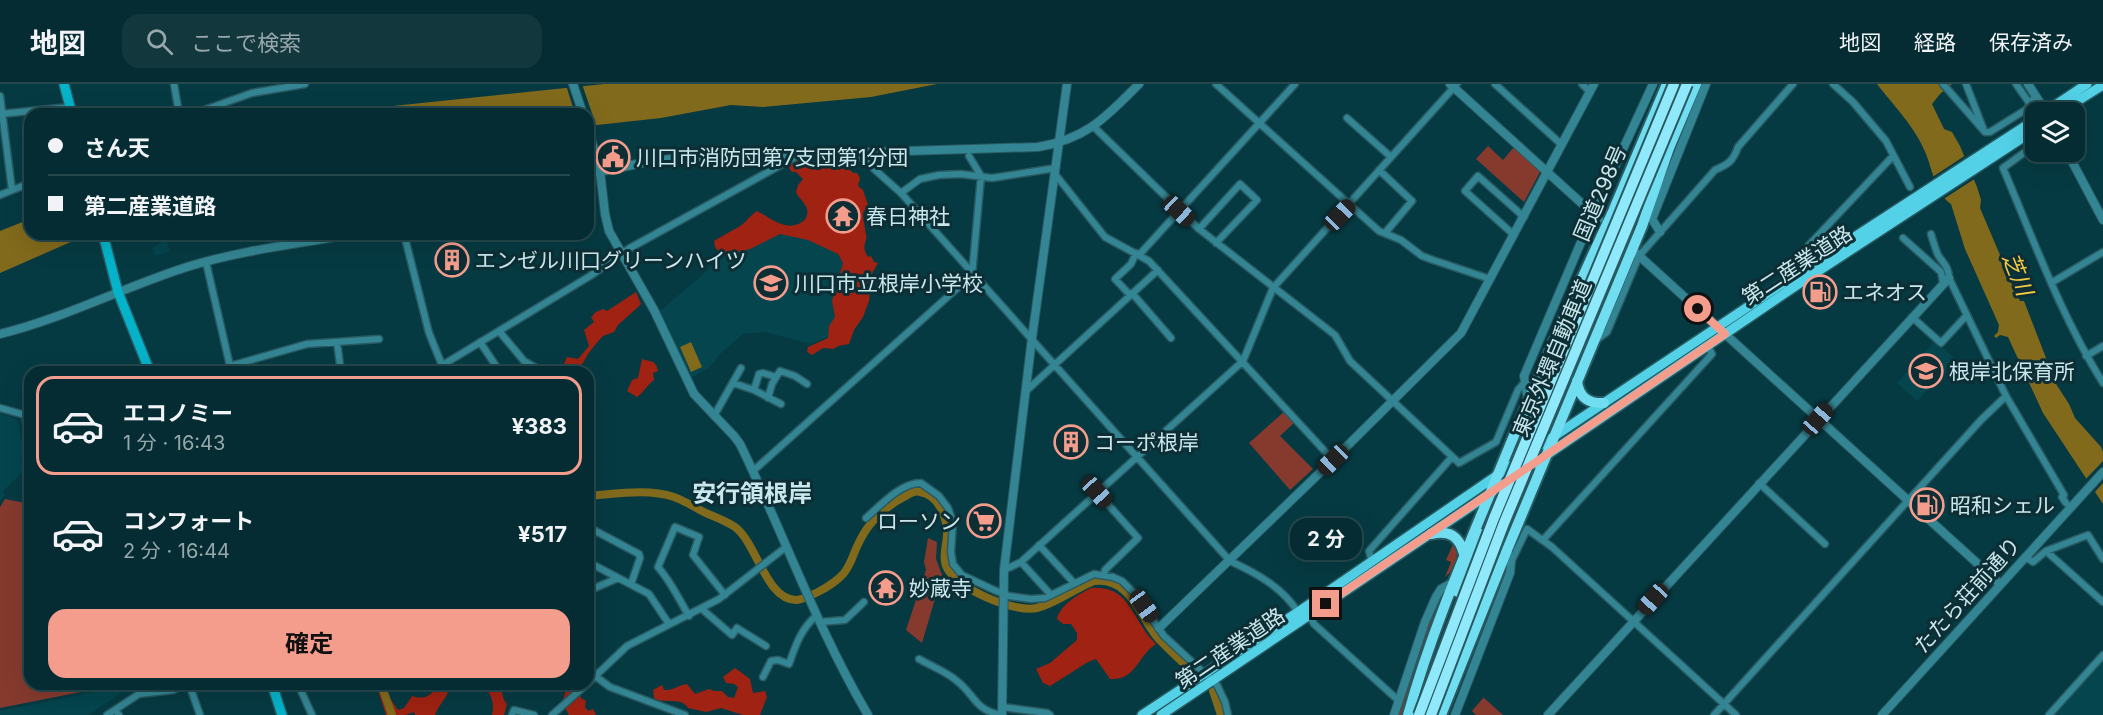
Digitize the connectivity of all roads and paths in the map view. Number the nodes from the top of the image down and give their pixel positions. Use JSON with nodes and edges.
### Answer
{"nodes":[{"id":1,"x":64,"y":84,"type":"edge"},
{"id":2,"x":174,"y":84,"type":"edge"},
{"id":3,"x":305,"y":84,"type":"edge"},
{"id":4,"x":573,"y":84,"type":"edge"},
{"id":5,"x":1067,"y":84,"type":"edge"},
{"id":6,"x":1139,"y":84,"type":"edge"},
{"id":7,"x":1216,"y":84,"type":"edge"},
{"id":8,"x":1295,"y":84,"type":"edge"},
{"id":9,"x":1495,"y":84,"type":"edge"},
{"id":10,"x":1582,"y":84,"type":"edge"},
{"id":11,"x":1653,"y":84,"type":"edge"},
{"id":12,"x":1667,"y":84,"type":"edge"},
{"id":13,"x":1674,"y":84,"type":"edge"},
{"id":14,"x":1687,"y":84,"type":"edge"},
{"id":15,"x":1696,"y":84,"type":"edge"},
{"id":16,"x":1706,"y":84,"type":"edge"},
{"id":17,"x":1793,"y":84,"type":"edge"},
{"id":18,"x":1833,"y":84,"type":"edge"},
{"id":19,"x":1965,"y":84,"type":"edge"},
{"id":20,"x":2016,"y":84,"type":"edge"},
{"id":21,"x":2028,"y":84,"type":"edge"},
{"id":22,"x":2087,"y":84,"type":"edge"},
{"id":23,"x":1454,"y":85,"type":"edge"},
{"id":24,"x":2103,"y":85,"type":"edge"},
{"id":25,"x":1946,"y":87,"type":"edge"},
{"id":26,"x":1592,"y":88,"type":"edge"},
{"id":27,"x":0,"y":96,"type":"edge"},
{"id":28,"x":2035,"y":96,"type":"junction"},
{"id":29,"x":2029,"y":102,"type":"edge"},
{"id":30,"x":2031,"y":102,"type":"edge"},
{"id":31,"x":2039,"y":102,"type":"edge"},
{"id":32,"x":2060,"y":102,"type":"edge"},
{"id":33,"x":2076,"y":102,"type":"edge"},
{"id":34,"x":70,"y":108,"type":"edge"},
{"id":35,"x":178,"y":108,"type":"edge"},
{"id":36,"x":210,"y":108,"type":"edge"},
{"id":37,"x":581,"y":108,"type":"edge"},
{"id":38,"x":2025,"y":110,"type":"edge"},
{"id":39,"x":24,"y":113,"type":"edge"},
{"id":40,"x":2,"y":114,"type":"edge"},
{"id":41,"x":1347,"y":118,"type":"dead end"},
{"id":42,"x":1260,"y":124,"type":"junction"},
{"id":43,"x":1094,"y":127,"type":"junction"},
{"id":44,"x":2025,"y":129,"type":"edge"},
{"id":45,"x":1985,"y":132,"type":"junction"},
{"id":46,"x":1060,"y":142,"type":"junction"},
{"id":47,"x":1671,"y":142,"type":"junction"},
{"id":48,"x":1562,"y":145,"type":"junction"},
{"id":49,"x":594,"y":147,"type":"edge"},
{"id":50,"x":855,"y":152,"type":"junction"},
{"id":51,"x":2025,"y":152,"type":"edge"},
{"id":52,"x":802,"y":153,"type":"junction"},
{"id":53,"x":969,"y":156,"type":"dead end"},
{"id":54,"x":1893,"y":156,"type":"junction"},
{"id":55,"x":1391,"y":157,"type":"junction"},
{"id":56,"x":2072,"y":162,"type":"edge"},
{"id":57,"x":1380,"y":170,"type":"junction"},
{"id":58,"x":600,"y":171,"type":"junction"},
{"id":59,"x":1056,"y":171,"type":"junction"},
{"id":60,"x":594,"y":172,"type":"edge"},
{"id":61,"x":1548,"y":173,"type":"junction"},
{"id":62,"x":981,"y":176,"type":"junction"},
{"id":63,"x":24,"y":185,"type":"edge"},
{"id":64,"x":1910,"y":187,"type":"dead end"},
{"id":65,"x":12,"y":190,"type":"junction"},
{"id":66,"x":901,"y":193,"type":"junction"},
{"id":67,"x":1925,"y":194,"type":"junction"},
{"id":68,"x":0,"y":195,"type":"edge"},
{"id":69,"x":1617,"y":202,"type":"junction"},
{"id":70,"x":1349,"y":205,"type":"junction"},
{"id":71,"x":1179,"y":211,"type":"junction"},
{"id":72,"x":1596,"y":216,"type":"junction"},
{"id":73,"x":1524,"y":217,"type":"junction"},
{"id":74,"x":2103,"y":220,"type":"edge"},
{"id":75,"x":1199,"y":229,"type":"junction"},
{"id":76,"x":1660,"y":232,"type":"junction"},
{"id":77,"x":1385,"y":233,"type":"junction"},
{"id":78,"x":1930,"y":234,"type":"dead end"},
{"id":79,"x":1514,"y":235,"type":"junction"},
{"id":80,"x":1903,"y":238,"type":"dead end"},
{"id":81,"x":104,"y":240,"type":"edge"},
{"id":82,"x":314,"y":240,"type":"edge"},
{"id":83,"x":406,"y":240,"type":"edge"},
{"id":84,"x":1216,"y":243,"type":"junction"},
{"id":85,"x":2103,"y":252,"type":"edge"},
{"id":86,"x":621,"y":253,"type":"junction"},
{"id":87,"x":1138,"y":254,"type":"junction"},
{"id":88,"x":1637,"y":254,"type":"junction"},
{"id":89,"x":206,"y":262,"type":"junction"},
{"id":90,"x":1814,"y":264,"type":"junction"},
{"id":91,"x":1158,"y":270,"type":"junction"},
{"id":92,"x":972,"y":275,"type":"junction"},
{"id":93,"x":1490,"y":279,"type":"junction"},
{"id":94,"x":1946,"y":280,"type":"junction"},
{"id":95,"x":2051,"y":284,"type":"junction"},
{"id":96,"x":1273,"y":288,"type":"junction"},
{"id":97,"x":118,"y":292,"type":"junction"},
{"id":98,"x":1131,"y":294,"type":"junction"},
{"id":99,"x":1966,"y":315,"type":"junction"},
{"id":100,"x":1912,"y":317,"type":"junction"},
{"id":101,"x":499,"y":331,"type":"junction"},
{"id":102,"x":1721,"y":331,"type":"junction"},
{"id":103,"x":0,"y":334,"type":"edge"},
{"id":104,"x":1032,"y":338,"type":"junction"},
{"id":105,"x":1172,"y":338,"type":"dead end"},
{"id":106,"x":379,"y":339,"type":"dead end"},
{"id":107,"x":338,"y":342,"type":"junction"},
{"id":108,"x":480,"y":342,"type":"junction"},
{"id":109,"x":1593,"y":342,"type":"junction"},
{"id":110,"x":1708,"y":346,"type":"junction"},
{"id":111,"x":2103,"y":346,"type":"edge"},
{"id":112,"x":2086,"y":356,"type":"junction"},
{"id":113,"x":1242,"y":361,"type":"junction"},
{"id":114,"x":442,"y":364,"type":"junction"},
{"id":115,"x":1056,"y":365,"type":"junction"},
{"id":116,"x":148,"y":366,"type":"edge"},
{"id":117,"x":340,"y":366,"type":"edge"},
{"id":118,"x":440,"y":366,"type":"edge"},
{"id":119,"x":495,"y":366,"type":"edge"},
{"id":120,"x":532,"y":366,"type":"edge"},
{"id":121,"x":741,"y":368,"type":"dead end"},
{"id":122,"x":776,"y":377,"type":"junction"},
{"id":123,"x":733,"y":382,"type":"junction"},
{"id":124,"x":1573,"y":382,"type":"junction"},
{"id":125,"x":1524,"y":383,"type":"junction"},
{"id":126,"x":2103,"y":383,"type":"edge"},
{"id":127,"x":807,"y":384,"type":"dead end"},
{"id":128,"x":1542,"y":384,"type":"tunnel mouth"},
{"id":129,"x":754,"y":390,"type":"junction"},
{"id":130,"x":1026,"y":391,"type":"junction"},
{"id":131,"x":2006,"y":396,"type":"junction"},
{"id":132,"x":768,"y":398,"type":"junction"},
{"id":133,"x":1392,"y":401,"type":"junction"},
{"id":134,"x":1529,"y":402,"type":"junction"},
{"id":135,"x":1604,"y":403,"type":"junction"},
{"id":136,"x":781,"y":404,"type":"dead end"},
{"id":137,"x":0,"y":408,"type":"edge"},
{"id":138,"x":24,"y":413,"type":"edge"},
{"id":139,"x":714,"y":416,"type":"junction"},
{"id":140,"x":1818,"y":419,"type":"junction"},
{"id":141,"x":1553,"y":437,"type":"junction"},
{"id":142,"x":1546,"y":455,"type":"junction"},
{"id":143,"x":1137,"y":457,"type":"junction"},
{"id":144,"x":1452,"y":457,"type":"junction"},
{"id":145,"x":1333,"y":460,"type":"junction"},
{"id":146,"x":753,"y":471,"type":"junction"},
{"id":147,"x":2103,"y":472,"type":"edge"},
{"id":148,"x":1497,"y":476,"type":"junction"},
{"id":149,"x":1759,"y":483,"type":"junction"},
{"id":150,"x":1097,"y":492,"type":"junction"},
{"id":151,"x":1489,"y":495,"type":"junction"},
{"id":152,"x":1908,"y":501,"type":"junction"},
{"id":153,"x":2066,"y":503,"type":"dead end"},
{"id":154,"x":866,"y":518,"type":"dead end"},
{"id":155,"x":1511,"y":524,"type":"tunnel mouth"},
{"id":156,"x":594,"y":530,"type":"edge"},
{"id":157,"x":1431,"y":534,"type":"junction"},
{"id":158,"x":1482,"y":534,"type":"tunnel mouth"},
{"id":159,"x":1543,"y":540,"type":"junction"},
{"id":160,"x":1039,"y":544,"type":"junction"},
{"id":161,"x":1825,"y":544,"type":"dead end"},
{"id":162,"x":786,"y":547,"type":"junction"},
{"id":163,"x":1507,"y":550,"type":"junction"},
{"id":164,"x":2046,"y":550,"type":"junction"},
{"id":165,"x":1464,"y":554,"type":"junction"},
{"id":166,"x":2025,"y":557,"type":"junction"},
{"id":167,"x":2103,"y":560,"type":"edge"},
{"id":168,"x":1230,"y":561,"type":"junction"},
{"id":169,"x":1021,"y":562,"type":"junction"},
{"id":170,"x":1372,"y":562,"type":"junction"},
{"id":171,"x":1511,"y":562,"type":"junction"},
{"id":172,"x":594,"y":565,"type":"edge"},
{"id":173,"x":1004,"y":570,"type":"junction"},
{"id":174,"x":1104,"y":575,"type":"junction"},
{"id":175,"x":618,"y":578,"type":"junction"},
{"id":176,"x":1454,"y":582,"type":"junction"},
{"id":177,"x":1074,"y":583,"type":"junction"},
{"id":178,"x":631,"y":584,"type":"junction"},
{"id":179,"x":2000,"y":584,"type":"junction"},
{"id":180,"x":594,"y":588,"type":"edge"},
{"id":181,"x":725,"y":595,"type":"junction"},
{"id":182,"x":1051,"y":595,"type":"junction"},
{"id":183,"x":1003,"y":596,"type":"junction"},
{"id":184,"x":864,"y":602,"type":"dead end"},
{"id":185,"x":2103,"y":602,"type":"edge"},
{"id":186,"x":702,"y":609,"type":"junction"},
{"id":187,"x":1298,"y":612,"type":"junction"},
{"id":188,"x":1309,"y":615,"type":"junction"},
{"id":189,"x":689,"y":616,"type":"junction"},
{"id":190,"x":819,"y":619,"type":"junction"},
{"id":191,"x":1633,"y":621,"type":"junction"},
{"id":192,"x":669,"y":624,"type":"junction"},
{"id":193,"x":1159,"y":628,"type":"junction"},
{"id":194,"x":766,"y":646,"type":"dead end"},
{"id":195,"x":2103,"y":655,"type":"edge"},
{"id":196,"x":919,"y":659,"type":"dead end"},
{"id":197,"x":1204,"y":674,"type":"junction"},
{"id":198,"x":595,"y":676,"type":"joint"},
{"id":199,"x":763,"y":677,"type":"dead end"},
{"id":200,"x":1212,"y":681,"type":"junction"},
{"id":201,"x":173,"y":690,"type":"edge"},
{"id":202,"x":191,"y":690,"type":"edge"},
{"id":203,"x":274,"y":690,"type":"edge"},
{"id":204,"x":301,"y":690,"type":"edge"},
{"id":205,"x":579,"y":690,"type":"edge"},
{"id":206,"x":1399,"y":701,"type":"junction"},
{"id":207,"x":1159,"y":703,"type":"junction"},
{"id":208,"x":1178,"y":704,"type":"junction"},
{"id":209,"x":1724,"y":704,"type":"junction"},
{"id":210,"x":1002,"y":712,"type":"edge"},
{"id":211,"x":107,"y":715,"type":"edge"},
{"id":212,"x":200,"y":715,"type":"edge"},
{"id":213,"x":282,"y":715,"type":"edge"},
{"id":214,"x":312,"y":715,"type":"edge"},
{"id":215,"x":512,"y":715,"type":"edge"},
{"id":216,"x":534,"y":715,"type":"edge"},
{"id":217,"x":552,"y":715,"type":"edge"},
{"id":218,"x":685,"y":715,"type":"edge"},
{"id":219,"x":868,"y":715,"type":"edge"},
{"id":220,"x":1050,"y":715,"type":"edge"},
{"id":221,"x":1133,"y":715,"type":"edge"},
{"id":222,"x":1142,"y":715,"type":"edge"},
{"id":223,"x":1161,"y":715,"type":"edge"},
{"id":224,"x":1166,"y":715,"type":"edge"},
{"id":225,"x":1228,"y":715,"type":"edge"},
{"id":226,"x":1395,"y":715,"type":"edge"},
{"id":227,"x":1409,"y":715,"type":"edge"},
{"id":228,"x":1419,"y":715,"type":"edge"},
{"id":229,"x":1431,"y":715,"type":"edge"},
{"id":230,"x":1440,"y":715,"type":"edge"},
{"id":231,"x":1455,"y":715,"type":"edge"},
{"id":232,"x":1548,"y":715,"type":"edge"},
{"id":233,"x":1714,"y":715,"type":"edge"},
{"id":234,"x":1736,"y":715,"type":"edge"},
{"id":235,"x":1882,"y":715,"type":"edge"},
{"id":236,"x":2049,"y":715,"type":"edge"}],
"edges":[{"from":1,"to":34,"type":"main road"},
{"from":2,"to":35,"type":"street"},
{"from":3,"to":36,"type":"street"},
{"from":4,"to":37,"type":"street"},
{"from":5,"to":46,"type":"street"},
{"from":6,"to":43,"type":"street"},
{"from":7,"to":42,"type":"street"},
{"from":8,"to":42,"type":"street"},
{"from":9,"to":48,"type":"street"},
{"from":10,"to":26,"type":"street"},
{"from":11,"to":72,"type":"street"},
{"from":12,"to":69,"type":"highway","name":"国道298号"},
{"from":13,"to":228,"type":"highway","name":"東京外環自動車道","bridge":true},
{"from":14,"to":229,"type":"highway","name":"東京外環自動車道","bridge":true},
{"from":15,"to":47,"type":"highway"},
{"from":16,"to":76,"type":"street"},
{"from":17,"to":76,"type":"street"},
{"from":18,"to":54,"type":"street"},
{"from":19,"to":45,"type":"street"},
{"from":20,"to":29,"type":"street"},
{"from":21,"to":28,"type":"street"},
{"from":22,"to":32,"type":"main road"},
{"from":23,"to":55,"type":"street"},
{"from":23,"to":61,"type":"street"},
{"from":24,"to":33,"type":"main road"},
{"from":25,"to":45,"type":"street"},
{"from":26,"to":48,"type":"street"},
{"from":27,"to":40,"type":"street"},
{"from":28,"to":30,"type":"street"},
{"from":28,"to":31,"type":"street"},
{"from":38,"to":45,"type":"street"},
{"from":39,"to":40,"type":"street"},
{"from":40,"to":65,"type":"street"},
{"from":41,"to":55,"type":"street"},
{"from":42,"to":70,"type":"street"},
{"from":42,"to":71,"type":"street"},
{"from":43,"to":46,"type":"street"},
{"from":43,"to":71,"type":"street"},
{"from":44,"to":67,"type":"main road","name":"第二産業道路"},
{"from":46,"to":50,"type":"street"},
{"from":46,"to":59,"type":"street"},
{"from":47,"to":109,"type":"highway"},
{"from":47,"to":124,"type":"highway"},
{"from":48,"to":61,"type":"street"},
{"from":49,"to":58,"type":"street"},
{"from":50,"to":52,"type":"street"},
{"from":50,"to":66,"type":"street"},
{"from":51,"to":95,"type":"street"},
{"from":52,"to":58,"type":"street"},
{"from":52,"to":86,"type":"street"},
{"from":53,"to":62,"type":"street"},
{"from":54,"to":64,"type":"street"},
{"from":54,"to":90,"type":"street"},
{"from":55,"to":57,"type":"street"},
{"from":56,"to":74,"type":"street"},
{"from":57,"to":70,"type":"street"},
{"from":57,"to":77,"type":"street"},
{"from":58,"to":60,"type":"street"},
{"from":58,"to":86,"type":"street"},
{"from":59,"to":62,"type":"street"},
{"from":59,"to":87,"type":"street"},
{"from":59,"to":104,"type":"street"},
{"from":61,"to":72,"type":"street"},
{"from":61,"to":73,"type":"street"},
{"from":62,"to":66,"type":"street"},
{"from":62,"to":92,"type":"street"},
{"from":63,"to":65,"type":"street"},
{"from":65,"to":68,"type":"street"},
{"from":66,"to":92,"type":"street"},
{"from":67,"to":90,"type":"main road","name":"第二産業道路"},
{"from":67,"to":102,"type":"main road","name":"第二産業道路"},
{"from":69,"to":128,"type":"highway","name":"国道298号"},
{"from":69,"to":134,"type":"highway"},
{"from":70,"to":77,"type":"street"},
{"from":70,"to":96,"type":"street"},
{"from":71,"to":75,"type":"street"},
{"from":71,"to":87,"type":"street"},
{"from":72,"to":125,"type":"street"},
{"from":73,"to":79,"type":"street"},
{"from":73,"to":79,"type":"street"},
{"from":75,"to":84,"type":"street"},
{"from":75,"to":84,"type":"street"},
{"from":76,"to":88,"type":"street"},
{"from":77,"to":93,"type":"street"},
{"from":78,"to":94,"type":"street"},
{"from":79,"to":93,"type":"street"},
{"from":80,"to":94,"type":"street"},
{"from":81,"to":97,"type":"main road"},
{"from":82,"to":89,"type":"street"},
{"from":83,"to":114,"type":"street"},
{"from":84,"to":96,"type":"street"},
{"from":85,"to":95,"type":"street"},
{"from":86,"to":101,"type":"street"},
{"from":86,"to":139,"type":"street"},
{"from":87,"to":91,"type":"street"},
{"from":87,"to":98,"type":"street"},
{"from":88,"to":102,"type":"street"},
{"from":88,"to":109,"type":"street"},
{"from":89,"to":97,"type":"street"},
{"from":89,"to":107,"type":"street"},
{"from":90,"to":102,"type":"main road","name":"第二産業道路"},
{"from":91,"to":98,"type":"street"},
{"from":91,"to":113,"type":"street"},
{"from":92,"to":104,"type":"street"},
{"from":92,"to":146,"type":"street"},
{"from":93,"to":133,"type":"street"},
{"from":94,"to":99,"type":"street"},
{"from":94,"to":100,"type":"street"},
{"from":95,"to":112,"type":"street"},
{"from":96,"to":113,"type":"street"},
{"from":96,"to":133,"type":"street"},
{"from":97,"to":103,"type":"street"},
{"from":97,"to":116,"type":"main road"},
{"from":98,"to":105,"type":"street"},
{"from":98,"to":115,"type":"street"},
{"from":99,"to":100,"type":"street"},
{"from":99,"to":131,"type":"street"},
{"from":100,"to":140,"type":"street"},
{"from":101,"to":108,"type":"street"},
{"from":101,"to":120,"type":"street"},
{"from":102,"to":110,"type":"main road","name":"第二産業道路"},
{"from":102,"to":135,"type":"main road","name":"第二産業道路"},
{"from":102,"to":140,"type":"street"},
{"from":104,"to":115,"type":"street"},
{"from":104,"to":130,"type":"street"},
{"from":106,"to":107,"type":"street"},
{"from":107,"to":117,"type":"street"},
{"from":108,"to":114,"type":"street"},
{"from":108,"to":119,"type":"street"},
{"from":109,"to":124,"type":"highway"},
{"from":110,"to":142,"type":"main road","name":"第二産業道路"},
{"from":110,"to":159,"type":"street"},
{"from":111,"to":112,"type":"street"},
{"from":112,"to":126,"type":"street"},
{"from":113,"to":143,"type":"street"},
{"from":113,"to":145,"type":"street"},
{"from":114,"to":118,"type":"street"},
{"from":115,"to":130,"type":"street"},
{"from":115,"to":143,"type":"street"},
{"from":121,"to":123,"type":"street"},
{"from":122,"to":127,"type":"street"},
{"from":122,"to":129,"type":"street"},
{"from":122,"to":132,"type":"street"},
{"from":123,"to":129,"type":"street"},
{"from":123,"to":139,"type":"street"},
{"from":124,"to":135,"type":"highway"},
{"from":124,"to":141,"type":"highway"},
{"from":125,"to":134,"type":"street"},
{"from":125,"to":144,"type":"street"},
{"from":129,"to":132,"type":"street"},
{"from":130,"to":173,"type":"street"},
{"from":131,"to":152,"type":"street"},
{"from":131,"to":153,"type":"street"},
{"from":132,"to":136,"type":"street"},
{"from":133,"to":144,"type":"street"},
{"from":133,"to":145,"type":"street"},
{"from":134,"to":148,"type":"highway"},
{"from":135,"to":141,"type":"main road","name":"第二産業道路"},
{"from":137,"to":138,"type":"street"},
{"from":139,"to":146,"type":"street"},
{"from":140,"to":149,"type":"street"},
{"from":140,"to":152,"type":"street"},
{"from":141,"to":142,"type":"highway"},
{"from":141,"to":148,"type":"main road","name":"第二産業道路"},
{"from":142,"to":151,"type":"main road","name":"第二産業道路"},
{"from":142,"to":163,"type":"highway"},
{"from":143,"to":150,"type":"street"},
{"from":143,"to":168,"type":"street"},
{"from":144,"to":170,"type":"street"},
{"from":145,"to":168,"type":"street"},
{"from":146,"to":162,"type":"street"},
{"from":147,"to":166,"type":"street","name":"たたら荘前通り"},
{"from":148,"to":151,"type":"highway"},
{"from":148,"to":170,"type":"main road","name":"第二産業道路"},
{"from":149,"to":161,"type":"street"},
{"from":149,"to":191,"type":"street"},
{"from":150,"to":160,"type":"street"},
{"from":150,"to":174,"type":"street"},
{"from":151,"to":157,"type":"main road","name":"第二産業道路"},
{"from":151,"to":165,"type":"highway"},
{"from":152,"to":179,"type":"street"},
{"from":152,"to":209,"type":"street"},
{"from":154,"to":183,"type":"street"},
{"from":155,"to":230,"type":"highway"},
{"from":156,"to":178,"type":"street"},
{"from":157,"to":165,"type":"highway"},
{"from":157,"to":188,"type":"main road","name":"第二産業道路"},
{"from":158,"to":227,"type":"highway"},
{"from":159,"to":171,"type":"street"},
{"from":159,"to":191,"type":"street"},
{"from":160,"to":169,"type":"street"},
{"from":160,"to":177,"type":"street"},
{"from":162,"to":181,"type":"street"},
{"from":162,"to":190,"type":"street"},
{"from":163,"to":171,"type":"street"},
{"from":163,"to":230,"type":"highway"},
{"from":164,"to":166,"type":"street"},
{"from":164,"to":167,"type":"street"},
{"from":164,"to":185,"type":"street"},
{"from":165,"to":176,"type":"highway"},
{"from":166,"to":179,"type":"street","name":"たたら荘前通り"},
{"from":168,"to":187,"type":"street"},
{"from":168,"to":193,"type":"street"},
{"from":169,"to":173,"type":"street"},
{"from":169,"to":182,"type":"street"},
{"from":170,"to":187,"type":"main road","name":"第二産業道路"},
{"from":171,"to":231,"type":"street"},
{"from":172,"to":175,"type":"street"},
{"from":173,"to":183,"type":"street"},
{"from":174,"to":177,"type":"street"},
{"from":174,"to":193,"type":"street"},
{"from":175,"to":178,"type":"street"},
{"from":175,"to":180,"type":"street"},
{"from":176,"to":206,"type":"street"},
{"from":176,"to":227,"type":"highway"},
{"from":177,"to":182,"type":"street"},
{"from":178,"to":192,"type":"street"},
{"from":179,"to":235,"type":"street","name":"たたら荘前通り"},
{"from":181,"to":186,"type":"street"},
{"from":181,"to":189,"type":"street"},
{"from":182,"to":183,"type":"street"},
{"from":183,"to":210,"type":"street"},
{"from":184,"to":190,"type":"street"},
{"from":186,"to":189,"type":"street"},
{"from":186,"to":194,"type":"street"},
{"from":187,"to":197,"type":"main road","name":"第二産業道路"},
{"from":188,"to":200,"type":"main road","name":"第二産業道路"},
{"from":188,"to":206,"type":"street"},
{"from":189,"to":192,"type":"street"},
{"from":190,"to":199,"type":"street"},
{"from":190,"to":219,"type":"street"},
{"from":191,"to":209,"type":"street"},
{"from":191,"to":232,"type":"street"},
{"from":192,"to":198,"type":"street"},
{"from":193,"to":197,"type":"street"},
{"from":195,"to":236,"type":"street"},
{"from":196,"to":210,"type":"street"},
{"from":197,"to":200,"type":"street"},
{"from":197,"to":207,"type":"main road","name":"第二産業道路"},
{"from":198,"to":218,"type":"street"},
{"from":200,"to":208,"type":"main road","name":"第二産業道路"},
{"from":200,"to":225,"type":"street"},
{"from":201,"to":211,"type":"street"},
{"from":202,"to":212,"type":"street"},
{"from":203,"to":213,"type":"main road"},
{"from":204,"to":214,"type":"street"},
{"from":205,"to":217,"type":"street"},
{"from":206,"to":226,"type":"street"},
{"from":207,"to":221,"type":"main road"},
{"from":207,"to":222,"type":"main road","name":"第二産業道路"},
{"from":208,"to":223,"type":"main road","name":"第二産業道路"},
{"from":208,"to":224,"type":"main road"},
{"from":209,"to":233,"type":"street"},
{"from":209,"to":234,"type":"street"},
{"from":210,"to":220,"type":"street"},
{"from":215,"to":216,"type":"street"}]}
